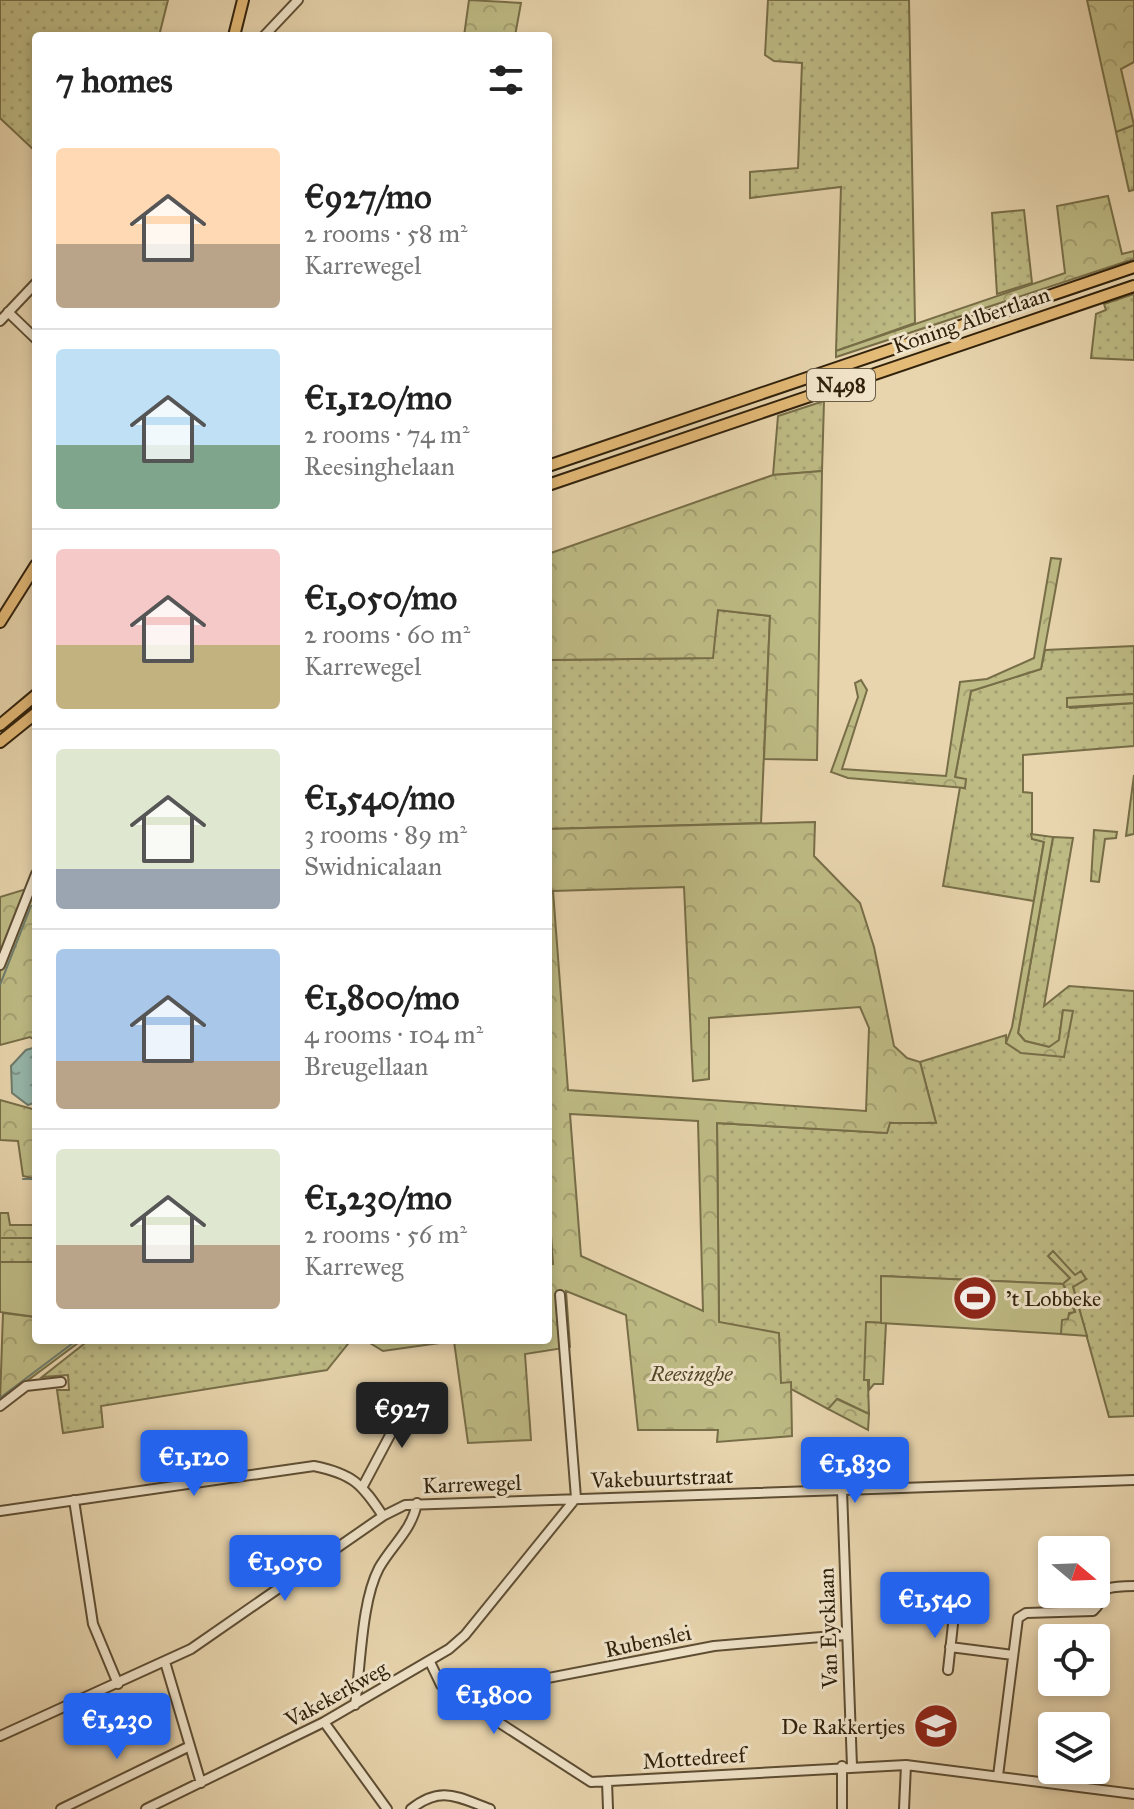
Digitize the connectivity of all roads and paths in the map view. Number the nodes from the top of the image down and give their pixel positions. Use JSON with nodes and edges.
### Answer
{"nodes":[{"id":1,"x":243,"y":0,"type":"edge"},
{"id":2,"x":298,"y":0,"type":"edge"},
{"id":3,"x":235,"y":32,"type":"edge"},
{"id":4,"x":268,"y":32,"type":"edge"},
{"id":5,"x":1134,"y":267,"type":"edge"},
{"id":6,"x":1134,"y":286,"type":"edge"},
{"id":7,"x":32,"y":287,"type":"edge"},
{"id":8,"x":8,"y":312,"type":"junction"},
{"id":9,"x":0,"y":321,"type":"edge"},
{"id":10,"x":32,"y":335,"type":"edge"},
{"id":11,"x":552,"y":465,"type":"edge"},
{"id":12,"x":552,"y":484,"type":"edge"},
{"id":13,"x":32,"y":571,"type":"edge"},
{"id":14,"x":0,"y":622,"type":"edge"},
{"id":15,"x":32,"y":698,"type":"edge"},
{"id":16,"x":32,"y":716,"type":"edge"},
{"id":17,"x":0,"y":725,"type":"edge"},
{"id":18,"x":0,"y":742,"type":"edge"},
{"id":19,"x":32,"y":884,"type":"edge"},
{"id":20,"x":0,"y":965,"type":"edge"},
{"id":21,"x":560,"y":1295,"type":"dead end"},
{"id":22,"x":61,"y":1382,"type":"dead end"},
{"id":23,"x":386,"y":1402,"type":"dead end"},
{"id":24,"x":0,"y":1406,"type":"edge"},
{"id":25,"x":1134,"y":1480,"type":"edge"},
{"id":26,"x":363,"y":1486,"type":"junction"},
{"id":27,"x":842,"y":1490,"type":"junction"},
{"id":28,"x":576,"y":1498,"type":"junction"},
{"id":29,"x":74,"y":1500,"type":"junction"},
{"id":30,"x":417,"y":1503,"type":"junction"},
{"id":31,"x":0,"y":1511,"type":"edge"},
{"id":32,"x":383,"y":1516,"type":"junction"},
{"id":33,"x":1134,"y":1586,"type":"edge"},
{"id":34,"x":954,"y":1615,"type":"dead end"},
{"id":35,"x":845,"y":1635,"type":"junction"},
{"id":36,"x":950,"y":1647,"type":"junction"},
{"id":37,"x":1013,"y":1655,"type":"junction"},
{"id":38,"x":165,"y":1662,"type":"junction"},
{"id":39,"x":430,"y":1662,"type":"junction"},
{"id":40,"x":948,"y":1670,"type":"dead end"},
{"id":41,"x":118,"y":1684,"type":"junction"},
{"id":42,"x":460,"y":1695,"type":"junction"},
{"id":43,"x":355,"y":1705,"type":"junction"},
{"id":44,"x":324,"y":1722,"type":"junction"},
{"id":45,"x":0,"y":1736,"type":"edge"},
{"id":46,"x":188,"y":1747,"type":"junction"},
{"id":47,"x":906,"y":1765,"type":"junction"},
{"id":48,"x":847,"y":1766,"type":"junction"},
{"id":49,"x":998,"y":1776,"type":"junction"},
{"id":50,"x":607,"y":1781,"type":"junction"},
{"id":51,"x":201,"y":1783,"type":"junction"},
{"id":52,"x":1134,"y":1794,"type":"edge"},
{"id":53,"x":61,"y":1809,"type":"edge"},
{"id":54,"x":146,"y":1809,"type":"edge"},
{"id":55,"x":387,"y":1809,"type":"edge"},
{"id":56,"x":411,"y":1809,"type":"edge"},
{"id":57,"x":490,"y":1809,"type":"edge"},
{"id":58,"x":608,"y":1809,"type":"edge"},
{"id":59,"x":842,"y":1809,"type":"edge"},
{"id":60,"x":904,"y":1809,"type":"edge"}],
"edges":[{"from":1,"to":3,"type":"main road"},
{"from":2,"to":4,"type":"street"},
{"from":5,"to":11,"type":"main road","name":"Koning Albertlaan","number":"N498"},
{"from":6,"to":12,"type":"main road","name":"Koning Albertlaan","number":"N498"},
{"from":7,"to":8,"type":"street"},
{"from":8,"to":9,"type":"street"},
{"from":8,"to":10,"type":"street"},
{"from":13,"to":14,"type":"main road"},
{"from":15,"to":17,"type":"main road"},
{"from":16,"to":18,"type":"main road"},
{"from":19,"to":20,"type":"street"},
{"from":21,"to":28,"type":"street"},
{"from":22,"to":24,"type":"street"},
{"from":23,"to":26,"type":"street"},
{"from":25,"to":27,"type":"street","name":"Vakebuurtstraat"},
{"from":26,"to":29,"type":"street"},
{"from":26,"to":32,"type":"street"},
{"from":27,"to":28,"type":"street","name":"Vakebuurtstraat"},
{"from":27,"to":35,"type":"street","name":"Van Eycklaan"},
{"from":28,"to":30,"type":"street","name":"Karrewegel"},
{"from":28,"to":39,"type":"street","name":"Vakekerkweg"},
{"from":29,"to":31,"type":"street"},
{"from":29,"to":41,"type":"street"},
{"from":30,"to":32,"type":"street","name":"Karrewegel"},
{"from":30,"to":43,"type":"street"},
{"from":32,"to":38,"type":"street","name":"Karrewegel"},
{"from":33,"to":37,"type":"street"},
{"from":34,"to":36,"type":"street"},
{"from":35,"to":42,"type":"street","name":"Rubenslei"},
{"from":35,"to":48,"type":"street","name":"Van Eycklaan"},
{"from":36,"to":37,"type":"street"},
{"from":36,"to":40,"type":"street"},
{"from":37,"to":49,"type":"street"},
{"from":38,"to":41,"type":"street","name":"Karrewegel"},
{"from":38,"to":46,"type":"street"},
{"from":39,"to":42,"type":"street"},
{"from":39,"to":43,"type":"street","name":"Vakekerkweg"},
{"from":41,"to":45,"type":"street","name":"Karrewegel"},
{"from":42,"to":50,"type":"street","name":"Mottedreef"},
{"from":43,"to":44,"type":"street","name":"Vakekerkweg"},
{"from":44,"to":51,"type":"street","name":"Vakekerkweg"},
{"from":44,"to":55,"type":"street"},
{"from":46,"to":51,"type":"street"},
{"from":46,"to":53,"type":"street"},
{"from":47,"to":48,"type":"street","name":"Mottedreef"},
{"from":47,"to":49,"type":"street","name":"Mottedreef"},
{"from":47,"to":60,"type":"street"},
{"from":48,"to":50,"type":"street","name":"Mottedreef"},
{"from":48,"to":59,"type":"street","name":"Van Eycklaan"},
{"from":49,"to":52,"type":"street","name":"Mottedreef"},
{"from":50,"to":58,"type":"street"},
{"from":51,"to":54,"type":"street","name":"Vakekerkweg"},
{"from":56,"to":57,"type":"street"}]}
